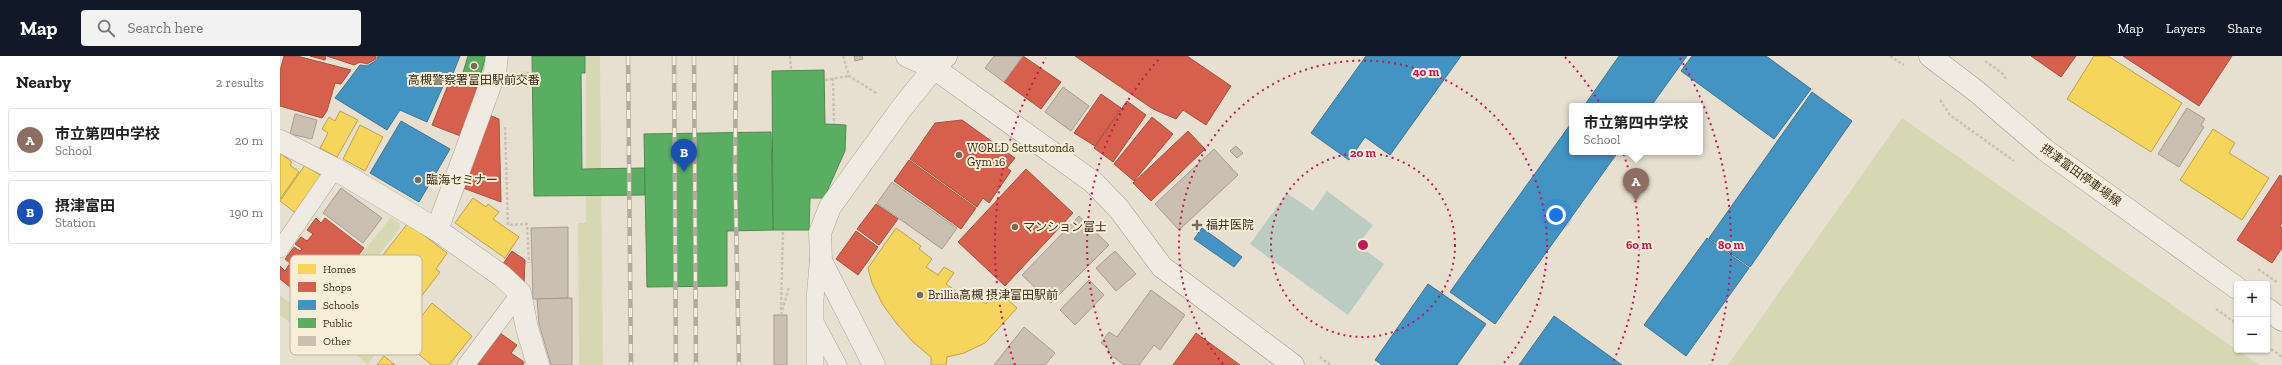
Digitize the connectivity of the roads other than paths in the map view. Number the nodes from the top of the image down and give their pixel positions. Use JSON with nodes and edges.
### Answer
{"nodes":[{"id":1,"x":497,"y":56,"type":"edge"},
{"id":2,"x":907,"y":56,"type":"edge"},
{"id":3,"x":1938,"y":58,"type":"edge"},
{"id":4,"x":940,"y":62,"type":"edge"},
{"id":5,"x":280,"y":141,"type":"edge"},
{"id":6,"x":335,"y":169,"type":"junction"},
{"id":7,"x":437,"y":230,"type":"junction"},
{"id":8,"x":280,"y":249,"type":"edge"},
{"id":9,"x":819,"y":252,"type":"junction"},
{"id":10,"x":2234,"y":286,"type":"edge"},
{"id":11,"x":521,"y":295,"type":"junction"},
{"id":12,"x":2270,"y":311,"type":"edge"},
{"id":13,"x":2282,"y":320,"type":"edge"},
{"id":14,"x":816,"y":322,"type":"junction"},
{"id":15,"x":466,"y":365,"type":"edge"},
{"id":16,"x":538,"y":365,"type":"edge"},
{"id":17,"x":815,"y":365,"type":"edge"},
{"id":18,"x":838,"y":365,"type":"edge"},
{"id":19,"x":874,"y":365,"type":"edge"},
{"id":20,"x":1293,"y":365,"type":"edge"}],
"edges":[{"from":1,"to":7,"type":"street"},
{"from":2,"to":4,"type":"street"},
{"from":3,"to":10,"type":"street","name":"摂津富田停車場線"},
{"from":4,"to":9,"type":"street"},
{"from":4,"to":20,"type":"street"},
{"from":5,"to":6,"type":"street"},
{"from":6,"to":7,"type":"street"},
{"from":6,"to":8,"type":"lane"},
{"from":7,"to":11,"type":"street"},
{"from":9,"to":14,"type":"lane"},
{"from":9,"to":19,"type":"street"},
{"from":11,"to":15,"type":"lane"},
{"from":11,"to":16,"type":"street"},
{"from":12,"to":13,"type":"street"},
{"from":14,"to":17,"type":"lane"},
{"from":14,"to":18,"type":"lane"}]}
